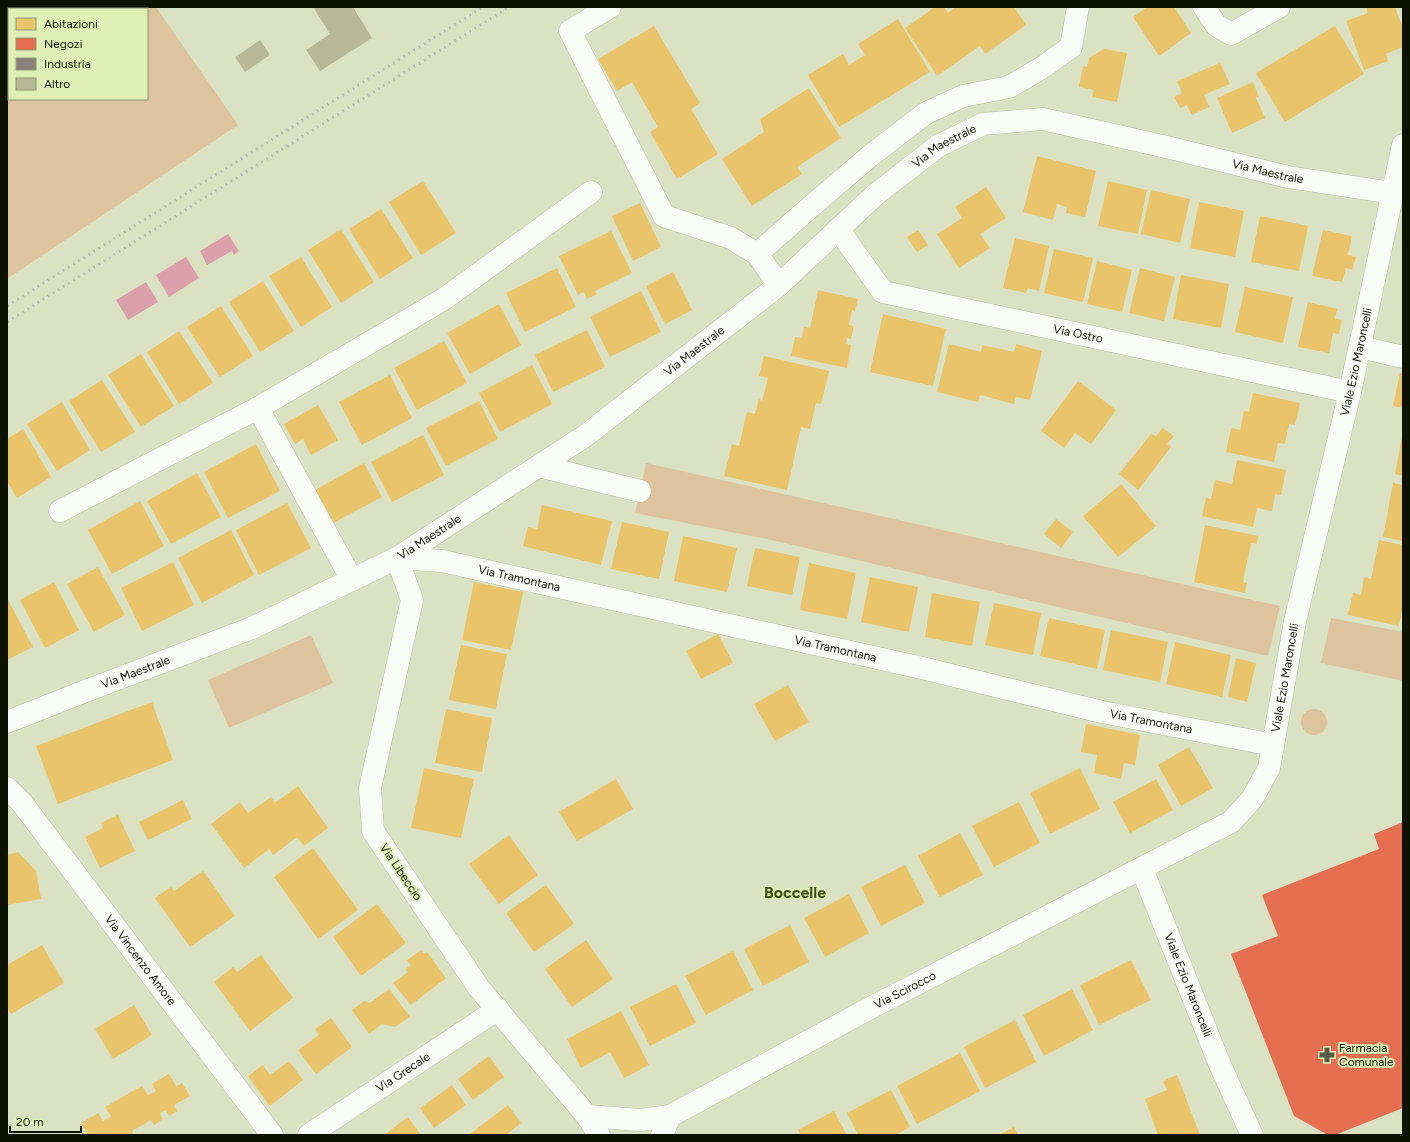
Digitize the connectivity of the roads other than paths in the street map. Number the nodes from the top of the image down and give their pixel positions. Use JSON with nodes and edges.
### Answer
{"nodes":[{"id":1,"x":610,"y":7,"type":"edge"},
{"id":2,"x":1078,"y":7,"type":"edge"},
{"id":3,"x":1204,"y":7,"type":"edge"},
{"id":4,"x":1279,"y":7,"type":"edge"},
{"id":5,"x":1403,"y":145,"type":"edge"},
{"id":6,"x":591,"y":192,"type":"dead end"},
{"id":7,"x":1393,"y":193,"type":"junction"},
{"id":8,"x":838,"y":229,"type":"junction"},
{"id":9,"x":757,"y":254,"type":"junction"},
{"id":10,"x":779,"y":285,"type":"junction"},
{"id":11,"x":1360,"y":347,"type":"junction"},
{"id":12,"x":1403,"y":357,"type":"edge"},
{"id":13,"x":1350,"y":392,"type":"junction"},
{"id":14,"x":258,"y":408,"type":"junction"},
{"id":15,"x":539,"y":466,"type":"junction"},
{"id":16,"x":640,"y":491,"type":"dead end"},
{"id":17,"x":60,"y":511,"type":"dead end"},
{"id":18,"x":397,"y":558,"type":"junction"},
{"id":19,"x":352,"y":580,"type":"junction"},
{"id":20,"x":7,"y":722,"type":"edge"},
{"id":21,"x":1273,"y":745,"type":"junction"},
{"id":22,"x":7,"y":788,"type":"edge"},
{"id":23,"x":1142,"y":869,"type":"junction"},
{"id":24,"x":498,"y":1010,"type":"junction"},
{"id":25,"x":587,"y":1116,"type":"junction"},
{"id":26,"x":666,"y":1126,"type":"edge"},
{"id":27,"x":272,"y":1135,"type":"edge"},
{"id":28,"x":309,"y":1135,"type":"edge"},
{"id":29,"x":599,"y":1135,"type":"edge"},
{"id":30,"x":1252,"y":1135,"type":"edge"}],
"edges":[{"from":1,"to":9,"type":"street"},
{"from":2,"to":9,"type":"street"},
{"from":3,"to":4,"type":"street"},
{"from":5,"to":7,"type":"street","name":"Viale Ezio Maroncelli"},
{"from":6,"to":14,"type":"street"},
{"from":7,"to":8,"type":"street","name":"Via Maestrale"},
{"from":7,"to":11,"type":"street","name":"Viale Ezio Maroncelli"},
{"from":8,"to":10,"type":"street","name":"Via Maestrale"},
{"from":8,"to":13,"type":"street","name":"Via Ostro"},
{"from":9,"to":10,"type":"street"},
{"from":10,"to":15,"type":"street","name":"Via Maestrale"},
{"from":11,"to":12,"type":"street"},
{"from":11,"to":13,"type":"street","name":"Viale Ezio Maroncelli"},
{"from":13,"to":21,"type":"street","name":"Viale Ezio Maroncelli"},
{"from":14,"to":17,"type":"street"},
{"from":14,"to":19,"type":"street"},
{"from":15,"to":16,"type":"street"},
{"from":15,"to":18,"type":"street","name":"Via Maestrale"},
{"from":18,"to":19,"type":"street","name":"Via Maestrale"},
{"from":18,"to":21,"type":"street","name":"Via Tramontana"},
{"from":18,"to":24,"type":"street","name":"Via Libeccio"},
{"from":19,"to":20,"type":"street","name":"Via Maestrale"},
{"from":21,"to":23,"type":"street","name":"Viale Ezio Maroncelli"},
{"from":22,"to":27,"type":"street","name":"Via Vincenzo Amore"},
{"from":23,"to":26,"type":"street","name":"Via Scirocco"},
{"from":23,"to":30,"type":"street","name":"Viale Ezio Maroncelli"},
{"from":24,"to":25,"type":"street","name":"Via Libeccio"},
{"from":24,"to":28,"type":"street","name":"Via Grecale"},
{"from":25,"to":26,"type":"street","name":"Via Scirocco"},
{"from":25,"to":29,"type":"street","name":"Via Libeccio"}]}
